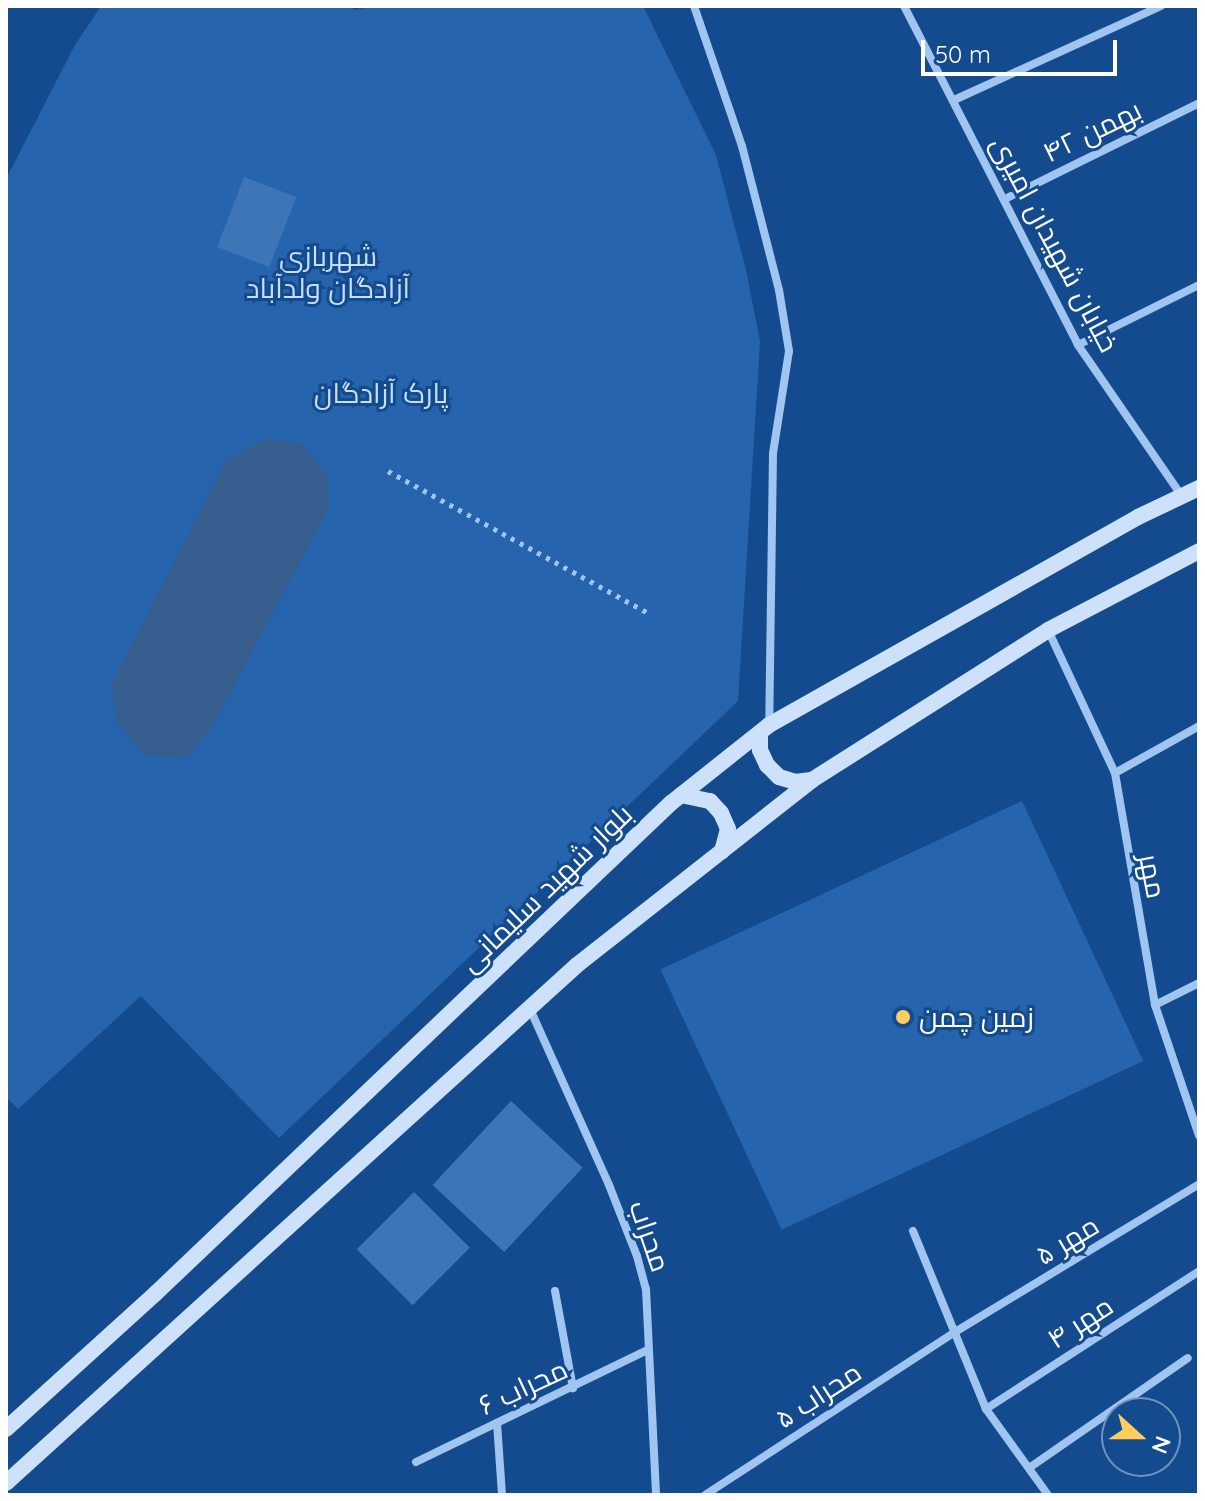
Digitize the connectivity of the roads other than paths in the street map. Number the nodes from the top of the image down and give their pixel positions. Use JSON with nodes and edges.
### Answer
{"nodes":[{"id":1,"x":694,"y":6,"type":"edge"},
{"id":2,"x":904,"y":6,"type":"edge"},
{"id":3,"x":1161,"y":6,"type":"edge"},
{"id":4,"x":954,"y":100,"type":"junction"},
{"id":5,"x":1199,"y":103,"type":"edge"},
{"id":6,"x":1005,"y":199,"type":"junction"},
{"id":7,"x":1199,"y":285,"type":"edge"},
{"id":8,"x":1078,"y":345,"type":"junction"},
{"id":9,"x":1199,"y":488,"type":"edge"},
{"id":10,"x":1181,"y":495,"type":"junction"},
{"id":11,"x":1199,"y":551,"type":"edge"},
{"id":12,"x":1048,"y":630,"type":"junction"},
{"id":13,"x":1199,"y":726,"type":"edge"},
{"id":14,"x":765,"y":729,"type":"junction"},
{"id":15,"x":1115,"y":773,"type":"junction"},
{"id":16,"x":812,"y":780,"type":"junction"},
{"id":17,"x":681,"y":795,"type":"junction"},
{"id":18,"x":722,"y":851,"type":"junction"},
{"id":19,"x":1199,"y":983,"type":"edge"},
{"id":20,"x":1155,"y":1005,"type":"junction"},
{"id":21,"x":530,"y":1009,"type":"junction"},
{"id":22,"x":1199,"y":1136,"type":"edge"},
{"id":23,"x":1199,"y":1184,"type":"edge"},
{"id":24,"x":913,"y":1231,"type":"dead end"},
{"id":25,"x":1199,"y":1271,"type":"edge"},
{"id":26,"x":555,"y":1291,"type":"dead end"},
{"id":27,"x":955,"y":1332,"type":"junction"},
{"id":28,"x":648,"y":1350,"type":"junction"},
{"id":29,"x":1188,"y":1358,"type":"dead end"},
{"id":30,"x":573,"y":1388,"type":"junction"},
{"id":31,"x":986,"y":1409,"type":"junction"},
{"id":32,"x":497,"y":1423,"type":"junction"},
{"id":33,"x":6,"y":1429,"type":"edge"},
{"id":34,"x":416,"y":1462,"type":"dead end"},
{"id":35,"x":1029,"y":1468,"type":"junction"},
{"id":36,"x":6,"y":1483,"type":"edge"},
{"id":37,"x":502,"y":1494,"type":"edge"},
{"id":38,"x":656,"y":1495,"type":"edge"},
{"id":39,"x":705,"y":1495,"type":"edge"},
{"id":40,"x":1048,"y":1495,"type":"edge"}],
"edges":[{"from":1,"to":14,"type":"street"},
{"from":2,"to":4,"type":"street","name":"خیابان شهیدان امیری"},
{"from":3,"to":4,"type":"street"},
{"from":4,"to":6,"type":"street","name":"خیابان شهیدان امیری"},
{"from":5,"to":6,"type":"street","name":"بهمن ۴۲"},
{"from":6,"to":8,"type":"street","name":"خیابان شهیدان امیری"},
{"from":7,"to":8,"type":"street"},
{"from":8,"to":10,"type":"street","name":"خیابان شهیدان امیری"},
{"from":9,"to":10,"type":"main road","name":"بلوار شهید سلیمانی"},
{"from":10,"to":14,"type":"main road","name":"بلوار شهید سلیمانی"},
{"from":11,"to":12,"type":"main road"},
{"from":12,"to":15,"type":"street","name":"مهر"},
{"from":12,"to":16,"type":"main road"},
{"from":13,"to":15,"type":"street"},
{"from":14,"to":16,"type":"main road"},
{"from":14,"to":17,"type":"main road","name":"بلوار شهید سلیمانی"},
{"from":15,"to":20,"type":"street","name":"مهر"},
{"from":16,"to":18,"type":"main road"},
{"from":17,"to":18,"type":"main road"},
{"from":17,"to":33,"type":"main road","name":"بلوار شهید سلیمانی"},
{"from":18,"to":21,"type":"main road"},
{"from":19,"to":20,"type":"street"},
{"from":20,"to":22,"type":"street","name":"مهر"},
{"from":21,"to":28,"type":"street","name":"محراب"},
{"from":21,"to":36,"type":"main road"},
{"from":23,"to":27,"type":"street","name":"مهر ۵"},
{"from":24,"to":27,"type":"street"},
{"from":25,"to":31,"type":"street","name":"مهر ۴"},
{"from":26,"to":30,"type":"street"},
{"from":27,"to":31,"type":"street"},
{"from":27,"to":39,"type":"street","name":"محراب ۵"},
{"from":28,"to":30,"type":"street","name":"محراب ۶"},
{"from":28,"to":38,"type":"street","name":"محراب"},
{"from":29,"to":35,"type":"street"},
{"from":30,"to":32,"type":"street","name":"محراب ۶"},
{"from":31,"to":35,"type":"street"},
{"from":32,"to":34,"type":"street","name":"محراب ۶"},
{"from":32,"to":37,"type":"street"},
{"from":35,"to":40,"type":"street"}]}
